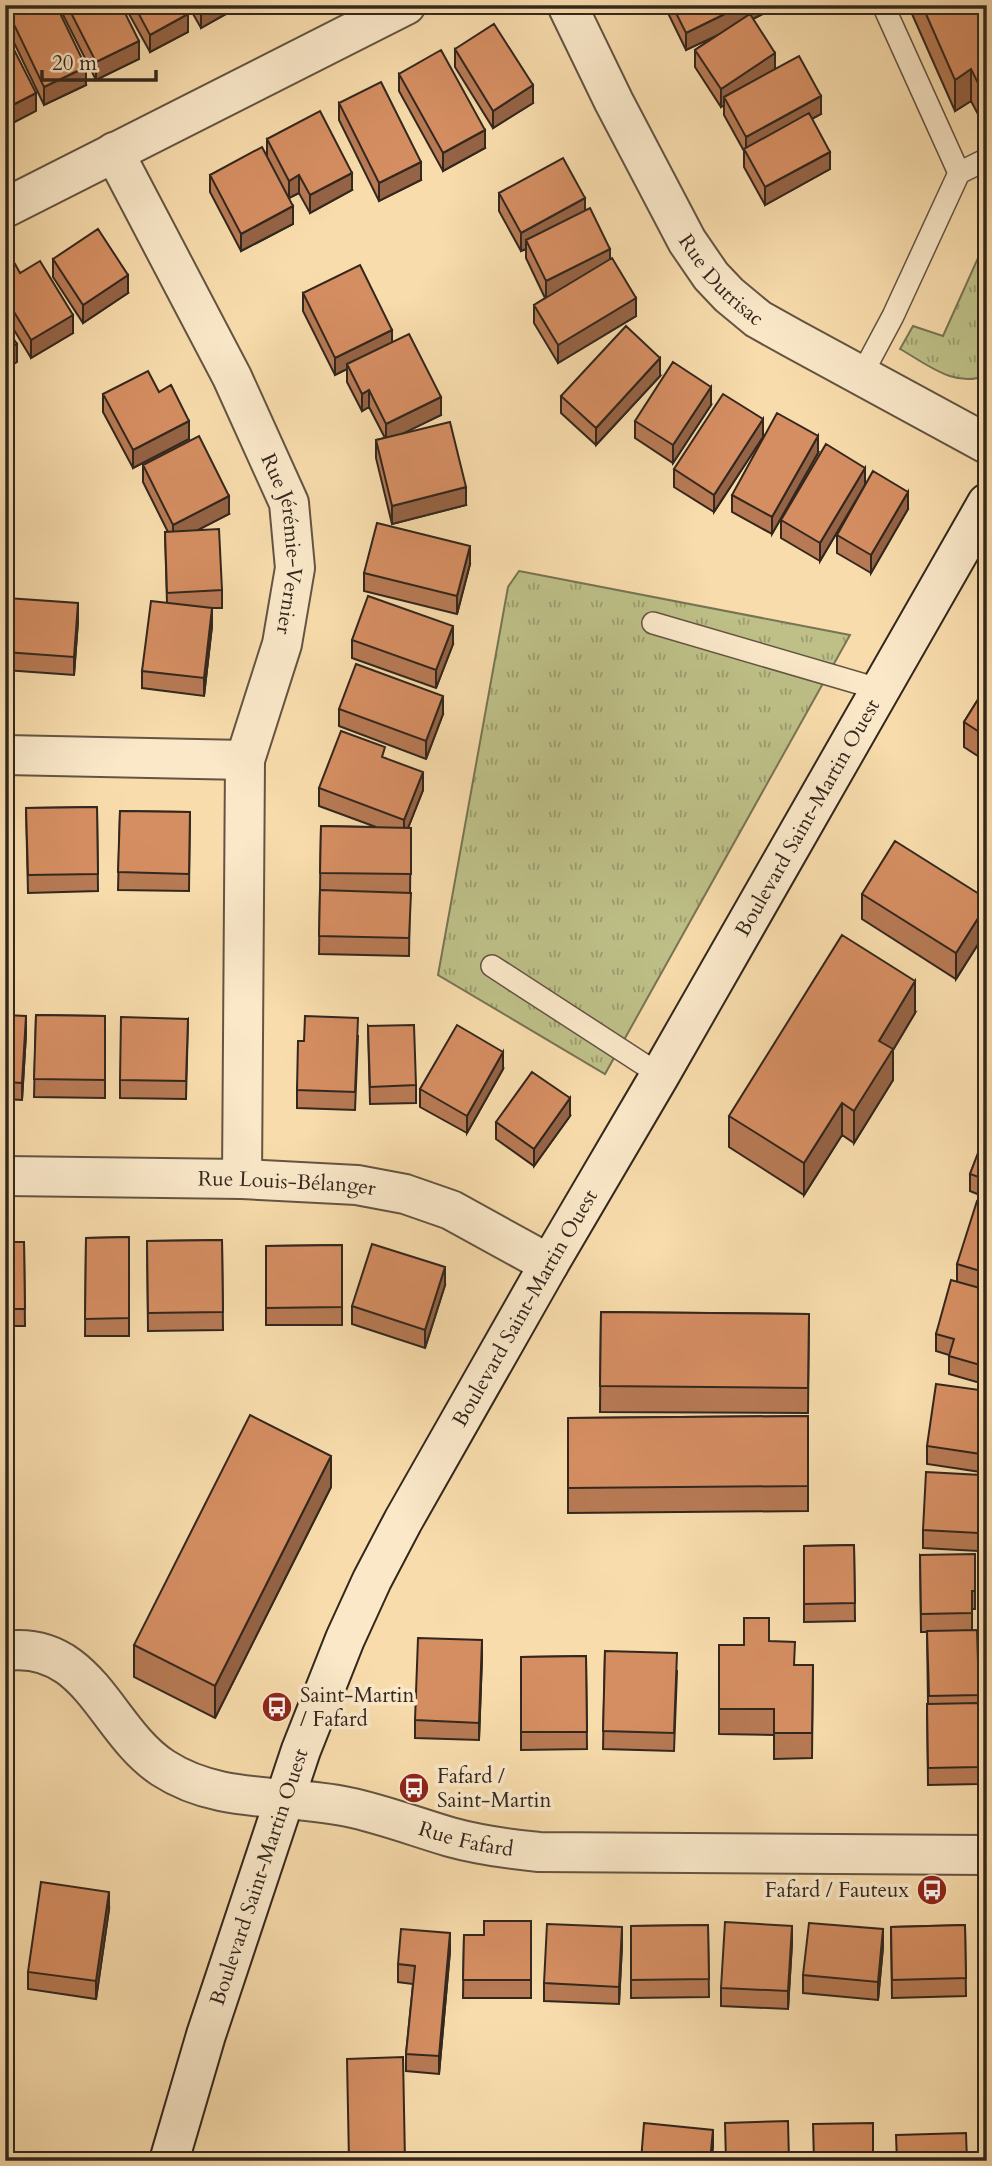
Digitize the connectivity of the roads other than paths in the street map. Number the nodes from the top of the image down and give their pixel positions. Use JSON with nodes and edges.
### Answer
{"nodes":[{"id":1,"x":406,"y":5,"type":"edge"},
{"id":2,"x":567,"y":5,"type":"edge"},
{"id":3,"x":883,"y":5,"type":"edge"},
{"id":4,"x":114,"y":152,"type":"junction"},
{"id":5,"x":987,"y":159,"type":"edge"},
{"id":6,"x":959,"y":173,"type":"junction"},
{"id":7,"x":5,"y":208,"type":"edge"},
{"id":8,"x":862,"y":376,"type":"junction"},
{"id":9,"x":987,"y":444,"type":"edge"},
{"id":10,"x":987,"y":503,"type":"edge"},
{"id":11,"x":653,"y":623,"type":"dead end"},
{"id":12,"x":881,"y":690,"type":"junction"},
{"id":13,"x":5,"y":755,"type":"edge"},
{"id":14,"x":245,"y":760,"type":"junction"},
{"id":15,"x":492,"y":966,"type":"dead end"},
{"id":16,"x":660,"y":1075,"type":"junction"},
{"id":17,"x":5,"y":1176,"type":"edge"},
{"id":18,"x":242,"y":1179,"type":"junction"},
{"id":19,"x":549,"y":1264,"type":"junction"},
{"id":20,"x":5,"y":1651,"type":"edge"},
{"id":21,"x":283,"y":1800,"type":"junction"},
{"id":22,"x":987,"y":1855,"type":"edge"},
{"id":23,"x":169,"y":2161,"type":"edge"}],
"edges":[{"from":1,"to":4,"type":"street"},
{"from":2,"to":8,"type":"street","name":"Rue Dutrisac"},
{"from":3,"to":6,"type":"lane"},
{"from":4,"to":7,"type":"street"},
{"from":4,"to":14,"type":"street","name":"Rue Jérémie-Vernier"},
{"from":5,"to":6,"type":"lane"},
{"from":6,"to":8,"type":"lane"},
{"from":8,"to":9,"type":"street","name":"Rue Dutrisac"},
{"from":10,"to":12,"type":"street","name":"Boulevard Saint-Martin Ouest"},
{"from":11,"to":12,"type":"lane"},
{"from":12,"to":16,"type":"street","name":"Boulevard Saint-Martin Ouest"},
{"from":13,"to":14,"type":"street"},
{"from":14,"to":18,"type":"street","name":"Rue Jérémie-Vernier"},
{"from":15,"to":16,"type":"lane"},
{"from":16,"to":19,"type":"street","name":"Boulevard Saint-Martin Ouest"},
{"from":17,"to":18,"type":"street","name":"Rue Louis-Bélanger"},
{"from":18,"to":19,"type":"street","name":"Rue Louis-Bélanger"},
{"from":19,"to":21,"type":"street","name":"Boulevard Saint-Martin Ouest"},
{"from":20,"to":21,"type":"street","name":"Rue Fafard"},
{"from":21,"to":22,"type":"street","name":"Rue Fafard"},
{"from":21,"to":23,"type":"street","name":"Boulevard Saint-Martin Ouest"}]}
